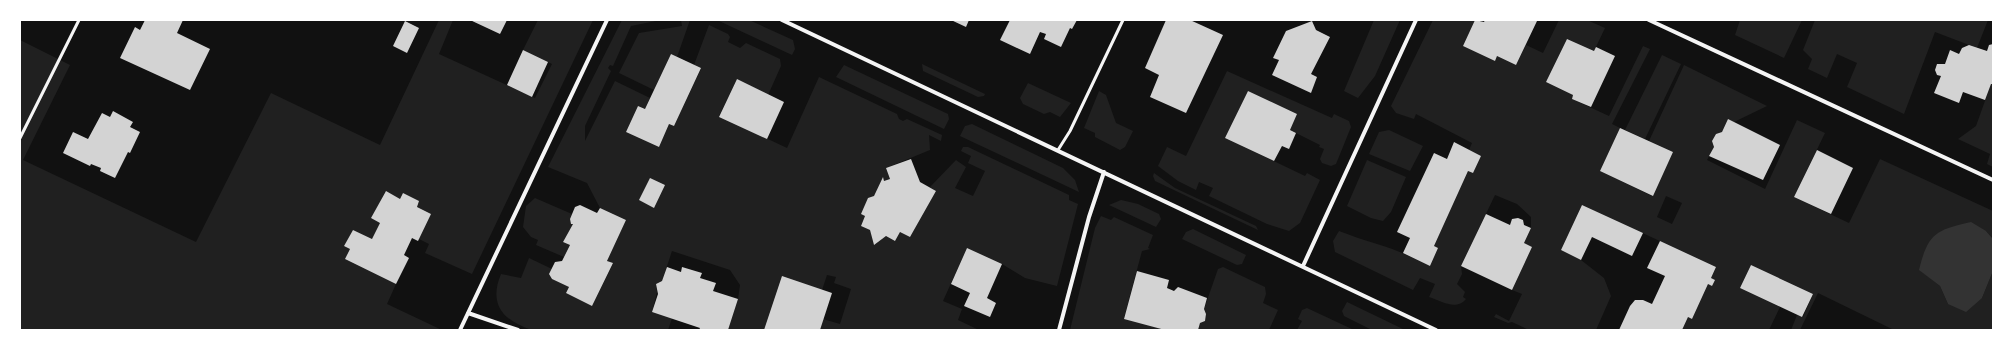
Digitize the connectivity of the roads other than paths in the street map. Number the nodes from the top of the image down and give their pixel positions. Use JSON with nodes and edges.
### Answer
{"nodes":[{"id":1,"x":79,"y":20,"type":"edge"},
{"id":2,"x":607,"y":20,"type":"edge"},
{"id":3,"x":782,"y":20,"type":"edge"},
{"id":4,"x":1123,"y":20,"type":"edge"},
{"id":5,"x":1416,"y":20,"type":"edge"},
{"id":6,"x":1649,"y":20,"type":"edge"},
{"id":7,"x":20,"y":138,"type":"edge"},
{"id":8,"x":1058,"y":150,"type":"junction"},
{"id":9,"x":1104,"y":172,"type":"junction"},
{"id":10,"x":1993,"y":180,"type":"edge"},
{"id":11,"x":1303,"y":266,"type":"junction"},
{"id":12,"x":468,"y":313,"type":"junction"},
{"id":13,"x":460,"y":330,"type":"edge"},
{"id":14,"x":518,"y":330,"type":"edge"},
{"id":15,"x":1058,"y":330,"type":"edge"},
{"id":16,"x":1436,"y":330,"type":"edge"}],
"edges":[{"from":1,"to":7,"type":"lane"},
{"from":2,"to":12,"type":"street"},
{"from":3,"to":8,"type":"street"},
{"from":4,"to":8,"type":"lane"},
{"from":5,"to":11,"type":"street"},
{"from":6,"to":10,"type":"street"},
{"from":8,"to":9,"type":"street"},
{"from":9,"to":11,"type":"street"},
{"from":9,"to":15,"type":"street"},
{"from":11,"to":16,"type":"street"},
{"from":12,"to":13,"type":"street"},
{"from":12,"to":14,"type":"street"}]}
